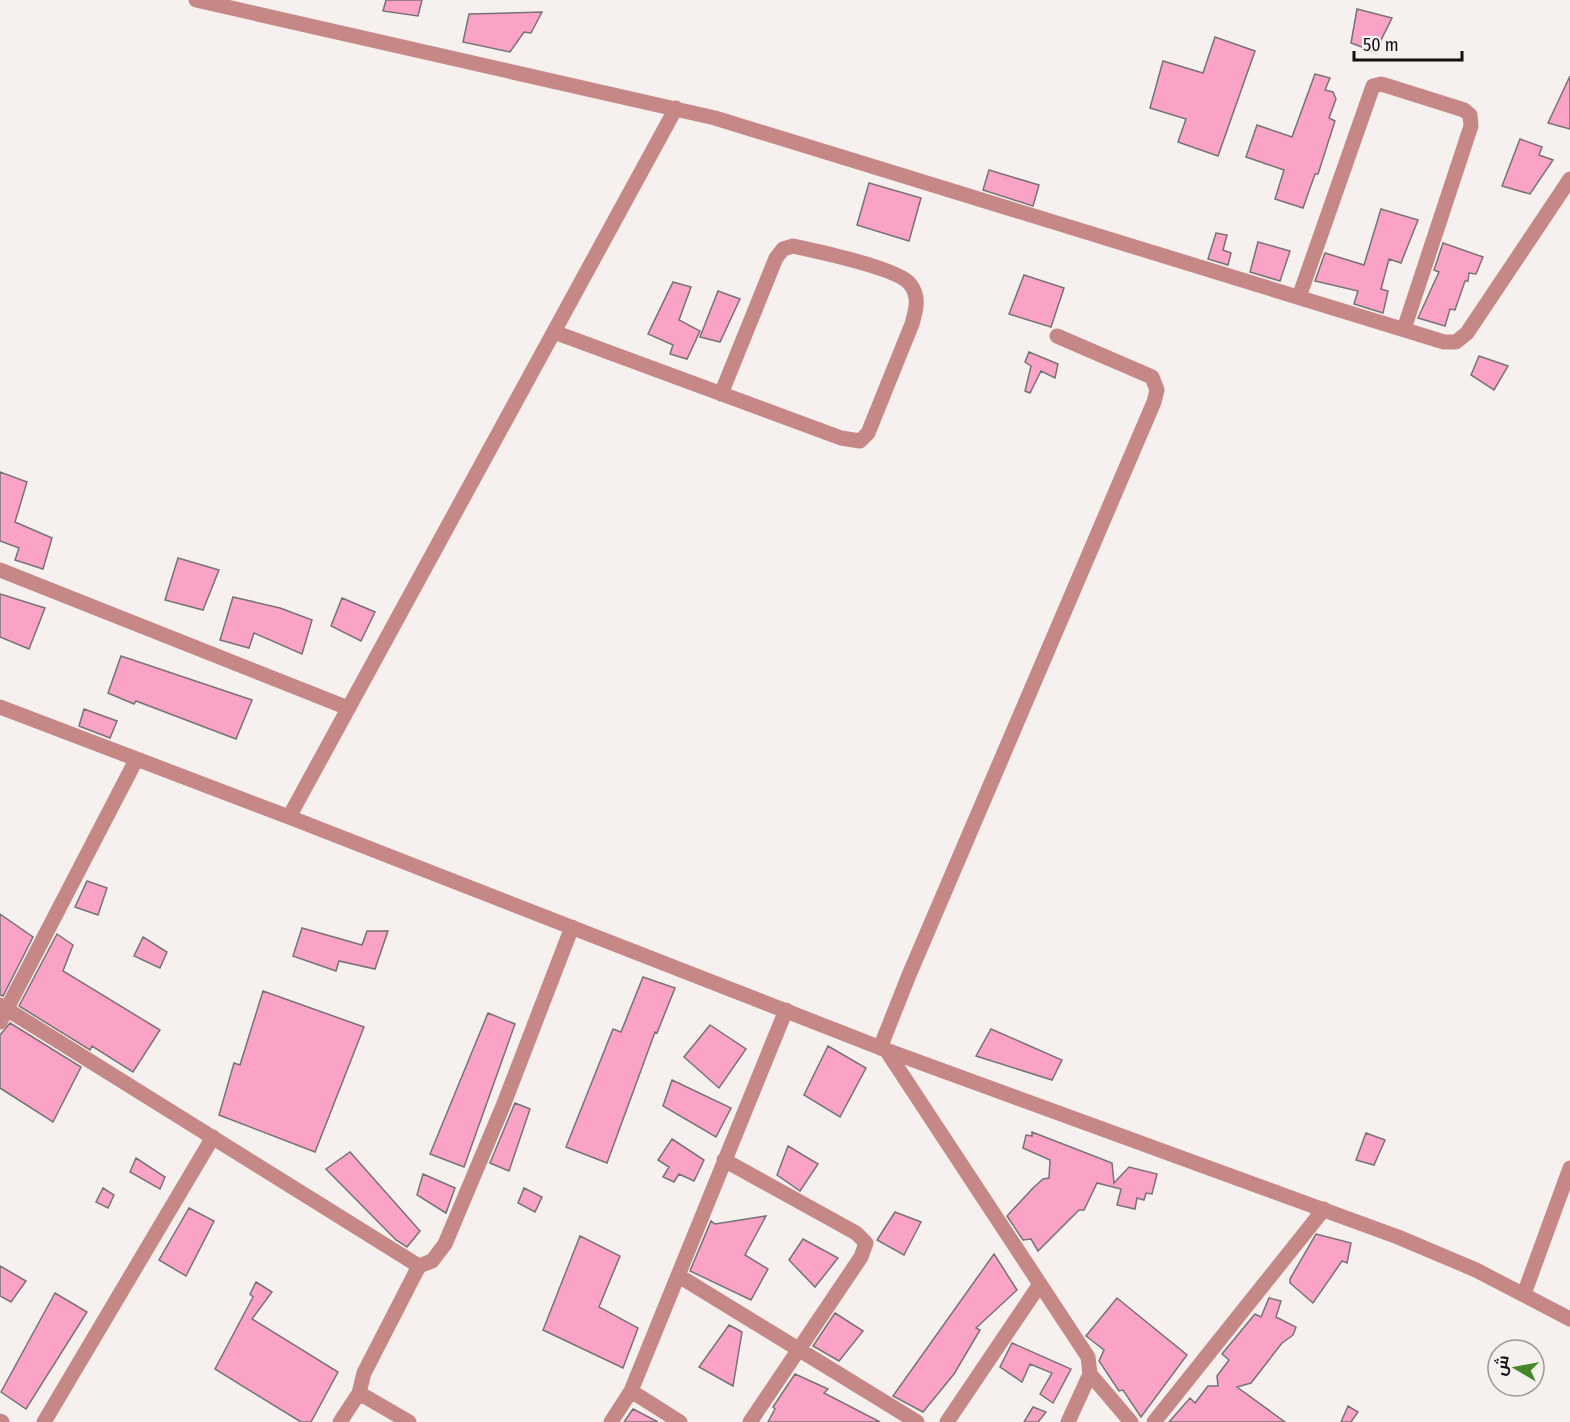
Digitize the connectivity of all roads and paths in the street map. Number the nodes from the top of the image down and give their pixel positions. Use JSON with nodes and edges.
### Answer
{"nodes":[{"id":1,"x":196,"y":0,"type":"edge"},
{"id":2,"x":676,"y":108,"type":"junction"},
{"id":3,"x":1570,"y":179,"type":"edge"},
{"id":4,"x":1299,"y":297,"type":"junction"},
{"id":5,"x":1404,"y":329,"type":"junction"},
{"id":6,"x":554,"y":332,"type":"junction"},
{"id":7,"x":1057,"y":336,"type":"dead end"},
{"id":8,"x":721,"y":394,"type":"junction"},
{"id":9,"x":0,"y":570,"type":"edge"},
{"id":10,"x":0,"y":707,"type":"edge"},
{"id":11,"x":348,"y":708,"type":"junction"},
{"id":12,"x":136,"y":760,"type":"junction"},
{"id":13,"x":289,"y":817,"type":"junction"},
{"id":14,"x":572,"y":927,"type":"junction"},
{"id":15,"x":786,"y":1010,"type":"junction"},
{"id":16,"x":2,"y":1012,"type":"edge"},
{"id":17,"x":883,"y":1049,"type":"junction"},
{"id":18,"x":213,"y":1137,"type":"junction"},
{"id":19,"x":724,"y":1160,"type":"junction"},
{"id":20,"x":1570,"y":1168,"type":"edge"},
{"id":21,"x":1324,"y":1209,"type":"junction"},
{"id":22,"x":419,"y":1266,"type":"junction"},
{"id":23,"x":679,"y":1275,"type":"junction"},
{"id":24,"x":1040,"y":1284,"type":"junction"},
{"id":25,"x":1524,"y":1294,"type":"junction"},
{"id":26,"x":1570,"y":1319,"type":"edge"},
{"id":27,"x":797,"y":1349,"type":"junction"},
{"id":28,"x":1090,"y":1374,"type":"junction"},
{"id":29,"x":632,"y":1391,"type":"junction"},
{"id":30,"x":359,"y":1393,"type":"junction"},
{"id":31,"x":44,"y":1422,"type":"edge"},
{"id":32,"x":340,"y":1422,"type":"edge"},
{"id":33,"x":409,"y":1422,"type":"edge"},
{"id":34,"x":611,"y":1422,"type":"edge"},
{"id":35,"x":680,"y":1422,"type":"edge"},
{"id":36,"x":750,"y":1422,"type":"edge"},
{"id":37,"x":917,"y":1422,"type":"edge"},
{"id":38,"x":947,"y":1422,"type":"edge"},
{"id":39,"x":1068,"y":1422,"type":"edge"},
{"id":40,"x":1131,"y":1422,"type":"edge"},
{"id":41,"x":1154,"y":1422,"type":"edge"}],
"edges":[{"from":1,"to":2,"type":"street"},
{"from":2,"to":4,"type":"street"},
{"from":2,"to":6,"type":"street"},
{"from":3,"to":5,"type":"street"},
{"from":4,"to":5,"type":"street"},
{"from":4,"to":5,"type":"street"},
{"from":6,"to":8,"type":"street"},
{"from":6,"to":11,"type":"street"},
{"from":7,"to":17,"type":"street"},
{"from":8,"to":8,"type":"street"},
{"from":9,"to":11,"type":"street"},
{"from":10,"to":12,"type":"street"},
{"from":11,"to":13,"type":"street"},
{"from":12,"to":13,"type":"street"},
{"from":12,"to":16,"type":"street"},
{"from":13,"to":14,"type":"street"},
{"from":14,"to":15,"type":"street"},
{"from":14,"to":22,"type":"street"},
{"from":15,"to":17,"type":"street"},
{"from":15,"to":19,"type":"street"},
{"from":16,"to":18,"type":"street"},
{"from":17,"to":21,"type":"street"},
{"from":17,"to":24,"type":"street"},
{"from":18,"to":22,"type":"street"},
{"from":18,"to":31,"type":"street"},
{"from":19,"to":23,"type":"street"},
{"from":19,"to":27,"type":"street"},
{"from":20,"to":25,"type":"street"},
{"from":21,"to":25,"type":"street"},
{"from":21,"to":41,"type":"street"},
{"from":22,"to":30,"type":"street"},
{"from":23,"to":27,"type":"street"},
{"from":23,"to":29,"type":"street"},
{"from":24,"to":28,"type":"street"},
{"from":24,"to":38,"type":"street"},
{"from":25,"to":26,"type":"street"},
{"from":27,"to":36,"type":"street"},
{"from":27,"to":37,"type":"street"},
{"from":28,"to":39,"type":"street"},
{"from":28,"to":40,"type":"street"},
{"from":29,"to":34,"type":"street"},
{"from":29,"to":35,"type":"street"},
{"from":30,"to":32,"type":"street"},
{"from":30,"to":33,"type":"street"}]}
